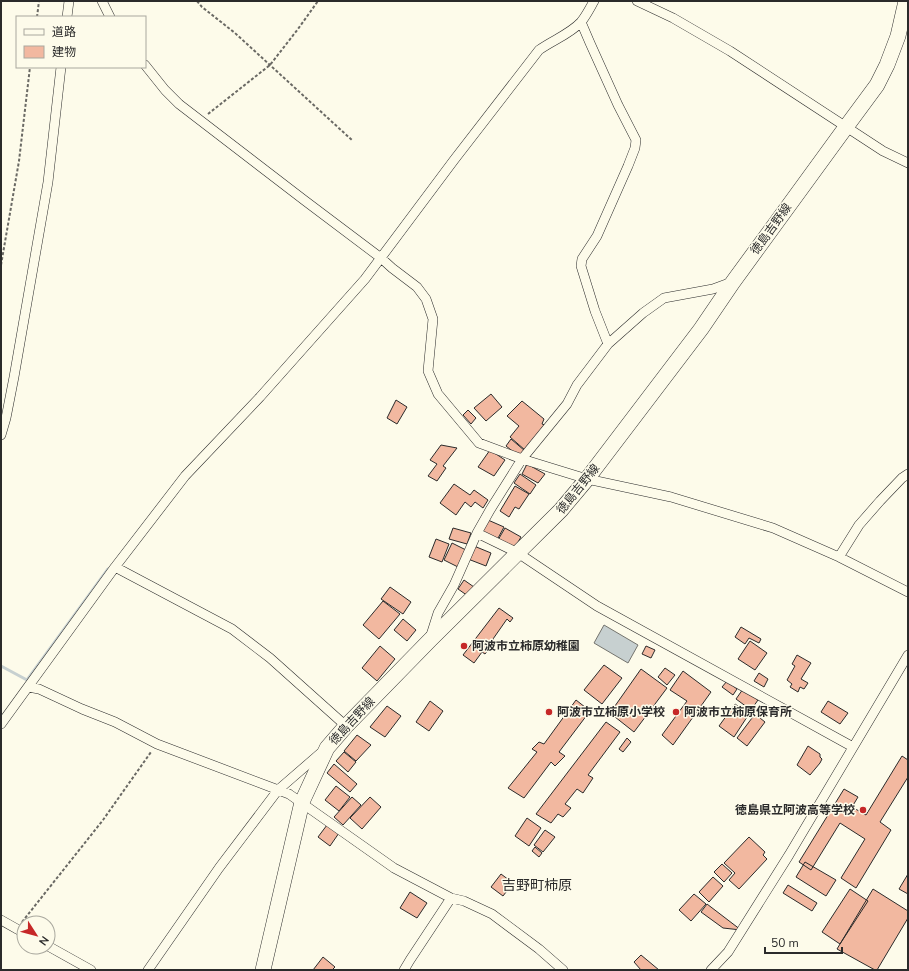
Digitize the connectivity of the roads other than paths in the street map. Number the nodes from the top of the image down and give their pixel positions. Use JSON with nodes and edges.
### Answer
{"nodes":[{"id":1,"x":69,"y":1,"type":"edge"},
{"id":2,"x":102,"y":1,"type":"edge"},
{"id":3,"x":594,"y":1,"type":"edge"},
{"id":4,"x":637,"y":1,"type":"edge"},
{"id":5,"x":906,"y":1,"type":"edge"},
{"id":6,"x":67,"y":16,"type":"edge"},
{"id":7,"x":110,"y":16,"type":"edge"},
{"id":8,"x":581,"y":22,"type":"junction"},
{"id":9,"x":146,"y":66,"type":"edge"},
{"id":10,"x":61,"y":68,"type":"edge"},
{"id":11,"x":846,"y":127,"type":"junction"},
{"id":12,"x":908,"y":163,"type":"edge"},
{"id":13,"x":381,"y":258,"type":"junction"},
{"id":14,"x":733,"y":282,"type":"junction"},
{"id":15,"x":608,"y":344,"type":"junction"},
{"id":16,"x":1,"y":435,"type":"edge"},
{"id":17,"x":522,"y":458,"type":"junction"},
{"id":18,"x":908,"y":474,"type":"edge"},
{"id":19,"x":587,"y":479,"type":"junction"},
{"id":20,"x":477,"y":533,"type":"junction"},
{"id":21,"x":518,"y":553,"type":"junction"},
{"id":22,"x":839,"y":558,"type":"junction"},
{"id":23,"x":115,"y":567,"type":"junction"},
{"id":24,"x":908,"y":592,"type":"edge"},
{"id":25,"x":430,"y":640,"type":"junction"},
{"id":26,"x":908,"y":655,"type":"edge"},
{"id":27,"x":28,"y":687,"type":"junction"},
{"id":28,"x":1,"y":724,"type":"edge"},
{"id":29,"x":346,"y":726,"type":"junction"},
{"id":30,"x":853,"y":747,"type":"junction"},
{"id":31,"x":327,"y":748,"type":"junction"},
{"id":32,"x":278,"y":790,"type":"junction"},
{"id":33,"x":302,"y":802,"type":"junction"},
{"id":34,"x":451,"y":898,"type":"junction"},
{"id":35,"x":1,"y":920,"type":"edge"},
{"id":36,"x":16,"y":929,"type":"edge"},
{"id":37,"x":56,"y":950,"type":"edge"},
{"id":38,"x":91,"y":970,"type":"edge"},
{"id":39,"x":148,"y":970,"type":"edge"},
{"id":40,"x":263,"y":970,"type":"edge"},
{"id":41,"x":404,"y":970,"type":"edge"},
{"id":42,"x":562,"y":970,"type":"edge"},
{"id":43,"x":711,"y":970,"type":"edge"}],
"edges":[{"from":1,"to":6,"type":"street"},
{"from":2,"to":7,"type":"street"},
{"from":3,"to":8,"type":"street"},
{"from":4,"to":11,"type":"street"},
{"from":5,"to":11,"type":"main road","name":"徳島吉野線"},
{"from":8,"to":13,"type":"street"},
{"from":8,"to":15,"type":"street"},
{"from":9,"to":13,"type":"street"},
{"from":10,"to":16,"type":"street"},
{"from":11,"to":12,"type":"street"},
{"from":11,"to":14,"type":"main road","name":"徳島吉野線"},
{"from":13,"to":17,"type":"street"},
{"from":13,"to":23,"type":"street"},
{"from":14,"to":15,"type":"street"},
{"from":14,"to":19,"type":"main road","name":"徳島吉野線"},
{"from":15,"to":17,"type":"street"},
{"from":17,"to":19,"type":"street"},
{"from":17,"to":20,"type":"street"},
{"from":18,"to":22,"type":"street"},
{"from":19,"to":21,"type":"main road","name":"徳島吉野線"},
{"from":19,"to":22,"type":"street"},
{"from":20,"to":21,"type":"street"},
{"from":20,"to":25,"type":"street"},
{"from":21,"to":25,"type":"main road","name":"徳島吉野線"},
{"from":21,"to":30,"type":"street"},
{"from":22,"to":24,"type":"street"},
{"from":23,"to":27,"type":"street"},
{"from":23,"to":29,"type":"street"},
{"from":25,"to":29,"type":"main road","name":"徳島吉野線"},
{"from":26,"to":30,"type":"street"},
{"from":27,"to":28,"type":"street"},
{"from":27,"to":32,"type":"street"},
{"from":29,"to":31,"type":"main road","name":"徳島吉野線"},
{"from":30,"to":43,"type":"street"},
{"from":31,"to":32,"type":"street"},
{"from":31,"to":33,"type":"main road","name":"徳島吉野線"},
{"from":32,"to":33,"type":"street"},
{"from":32,"to":39,"type":"street"},
{"from":33,"to":34,"type":"street"},
{"from":33,"to":40,"type":"main road","name":"徳島吉野線"},
{"from":34,"to":41,"type":"street"},
{"from":34,"to":42,"type":"street"},
{"from":35,"to":36,"type":"street"},
{"from":37,"to":38,"type":"street"}]}
